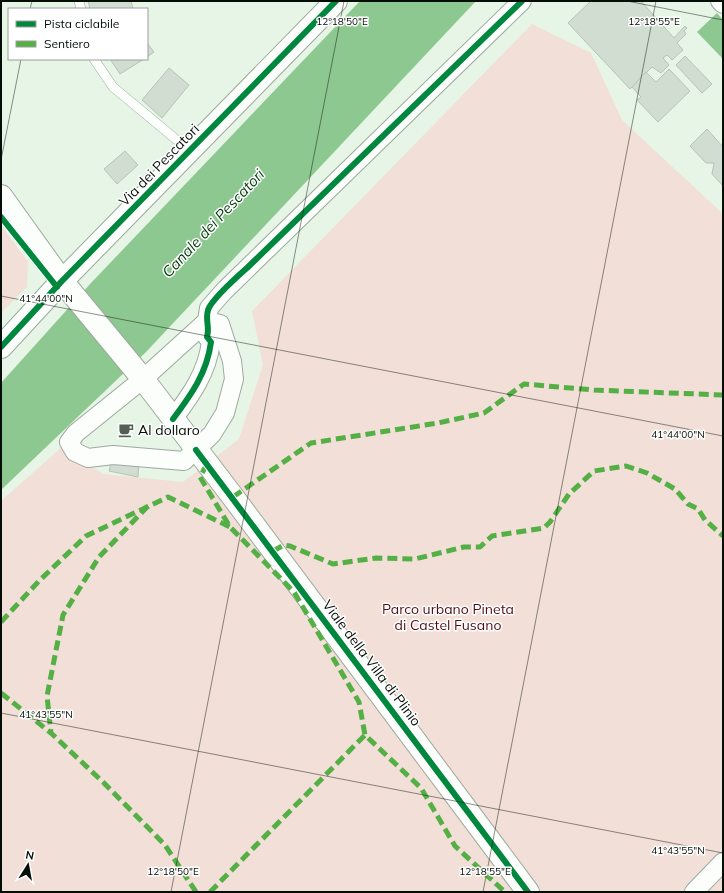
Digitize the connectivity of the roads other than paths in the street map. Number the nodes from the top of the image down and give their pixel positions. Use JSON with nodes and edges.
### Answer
{"nodes":[{"id":1,"x":336,"y":1,"type":"edge"},
{"id":2,"x":522,"y":1,"type":"edge"},
{"id":3,"x":720,"y":1,"type":"edge"},
{"id":4,"x":723,"y":4,"type":"edge"},
{"id":5,"x":95,"y":60,"type":"edge"},
{"id":6,"x":190,"y":151,"type":"junction"},
{"id":7,"x":1,"y":196,"type":"edge"},
{"id":8,"x":67,"y":287,"type":"junction"},
{"id":9,"x":207,"y":321,"type":"junction"},
{"id":10,"x":1,"y":347,"type":"edge"},
{"id":11,"x":140,"y":376,"type":"junction"},
{"id":12,"x":173,"y":419,"type":"junction"},
{"id":13,"x":196,"y":450,"type":"junction"},
{"id":14,"x":723,"y":862,"type":"edge"},
{"id":15,"x":528,"y":892,"type":"edge"},
{"id":16,"x":694,"y":892,"type":"edge"}],
"edges":[{"from":1,"to":6,"type":"street","name":"Via dei Pescatori"},
{"from":2,"to":9,"type":"street"},
{"from":3,"to":4,"type":"street"},
{"from":5,"to":6,"type":"lane"},
{"from":6,"to":8,"type":"street","name":"Via dei Pescatori"},
{"from":7,"to":8,"type":"street","name":"Viale della Villa di Plinio"},
{"from":8,"to":10,"type":"street","name":"Via dei Pescatori"},
{"from":8,"to":11,"type":"street","name":"Viale della Villa di Plinio"},
{"from":9,"to":11,"type":"street"},
{"from":9,"to":12,"type":"street"},
{"from":9,"to":13,"type":"street"},
{"from":11,"to":12,"type":"street","name":"Viale della Villa di Plinio"},
{"from":11,"to":13,"type":"street"},
{"from":12,"to":13,"type":"street","name":"Viale della Villa di Plinio"},
{"from":13,"to":15,"type":"street","name":"Viale della Villa di Plinio"},
{"from":14,"to":16,"type":"street"}]}
